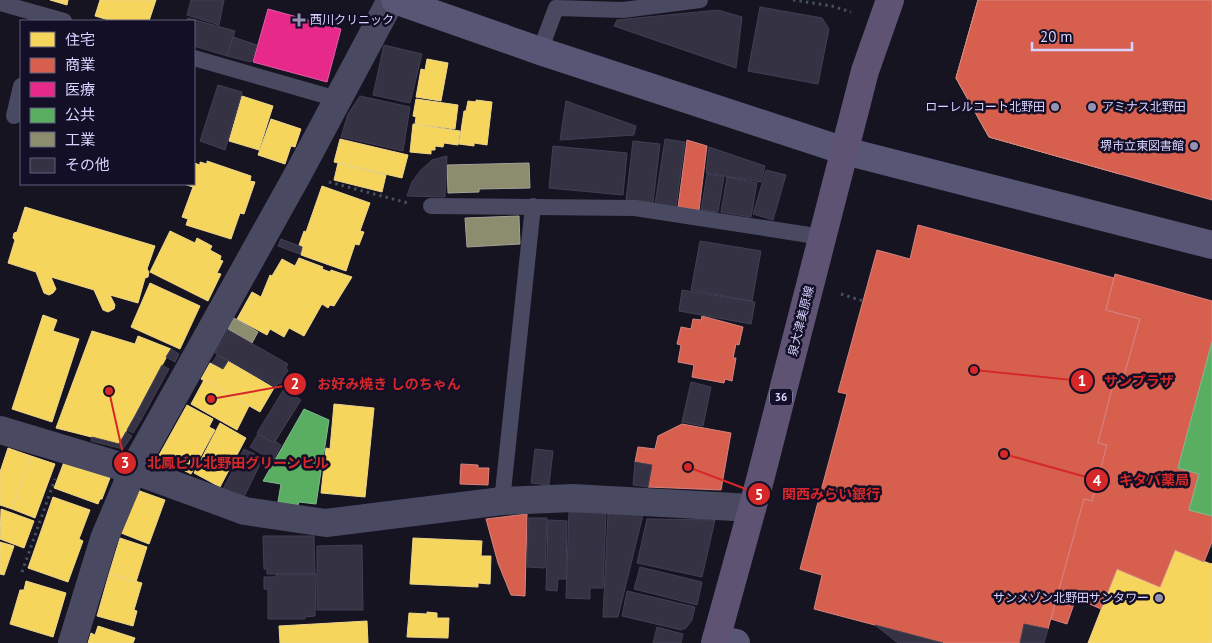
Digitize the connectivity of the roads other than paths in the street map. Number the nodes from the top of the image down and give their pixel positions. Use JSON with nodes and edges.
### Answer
{"nodes":[{"id":1,"x":391,"y":0,"type":"edge"},
{"id":2,"x":395,"y":0,"type":"edge"},
{"id":3,"x":700,"y":0,"type":"edge"},
{"id":4,"x":890,"y":0,"type":"edge"},
{"id":5,"x":0,"y":3,"type":"edge"},
{"id":6,"x":37,"y":18,"type":"edge"},
{"id":7,"x":55,"y":20,"type":"edge"},
{"id":8,"x":540,"y":51,"type":"junction"},
{"id":9,"x":195,"y":58,"type":"edge"},
{"id":10,"x":20,"y":90,"type":"edge"},
{"id":11,"x":337,"y":99,"type":"junction"},
{"id":12,"x":14,"y":116,"type":"dead end"},
{"id":13,"x":845,"y":151,"type":"junction"},
{"id":14,"x":431,"y":206,"type":"road end"},
{"id":15,"x":533,"y":206,"type":"junction"},
{"id":16,"x":822,"y":237,"type":"junction"},
{"id":17,"x":1212,"y":245,"type":"edge"},
{"id":18,"x":0,"y":430,"type":"edge"},
{"id":19,"x":133,"y":470,"type":"junction"},
{"id":20,"x":502,"y":501,"type":"junction"},
{"id":21,"x":752,"y":508,"type":"junction"},
{"id":22,"x":722,"y":642,"type":"edge"},
{"id":23,"x":72,"y":643,"type":"edge"}],
"edges":[{"from":1,"to":11,"type":"street"},
{"from":2,"to":8,"type":"street"},
{"from":3,"to":8,"type":"lane"},
{"from":4,"to":13,"type":"main road","name":"泉大津美原線","number":"36"},
{"from":5,"to":6,"type":"lane"},
{"from":6,"to":7,"type":"lane"},
{"from":8,"to":13,"type":"street"},
{"from":9,"to":11,"type":"lane"},
{"from":10,"to":12,"type":"lane"},
{"from":11,"to":19,"type":"street"},
{"from":13,"to":16,"type":"main road","name":"泉大津美原線","number":"36"},
{"from":13,"to":17,"type":"street"},
{"from":14,"to":15,"type":"lane"},
{"from":15,"to":16,"type":"lane"},
{"from":15,"to":20,"type":"lane"},
{"from":16,"to":21,"type":"main road","name":"泉大津美原線","number":"36"},
{"from":18,"to":19,"type":"street"},
{"from":19,"to":20,"type":"street"},
{"from":19,"to":23,"type":"street"},
{"from":20,"to":21,"type":"street"},
{"from":21,"to":22,"type":"main road","name":"泉大津美原線","number":"36"}]}
